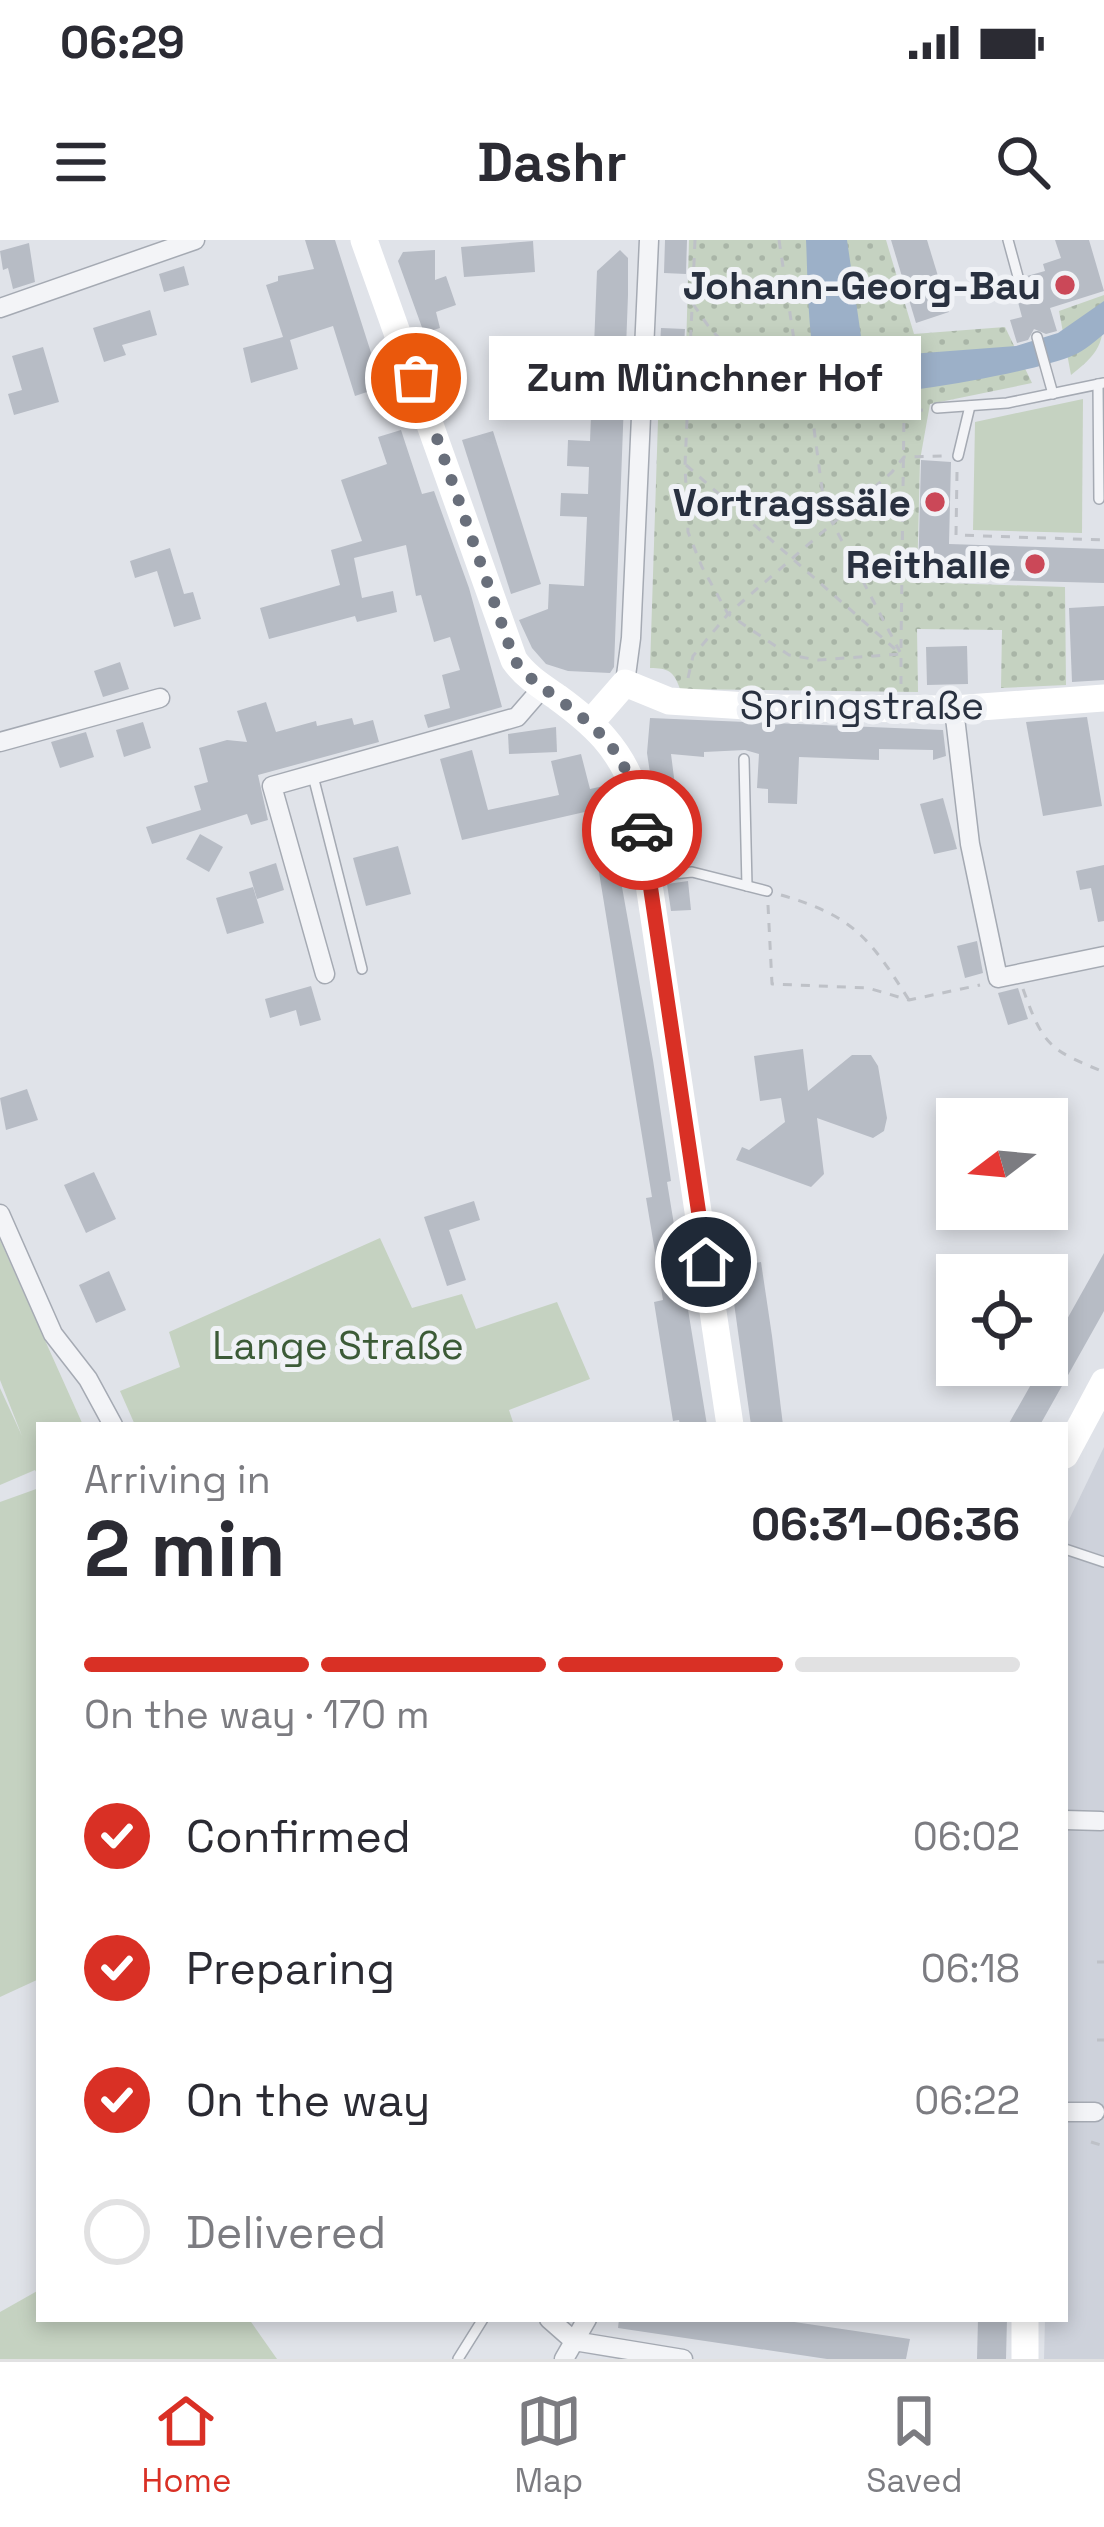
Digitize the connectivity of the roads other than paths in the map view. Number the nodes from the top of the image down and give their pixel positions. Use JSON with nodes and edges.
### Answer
{"nodes":[{"id":1,"x":129,"y":240,"type":"edge"},
{"id":2,"x":195,"y":240,"type":"edge"},
{"id":3,"x":366,"y":240,"type":"edge"},
{"id":4,"x":649,"y":240,"type":"edge"},
{"id":5,"x":1008,"y":240,"type":"edge"},
{"id":6,"x":137,"y":260,"type":"junction"},
{"id":7,"x":1020,"y":284,"type":"dead end"},
{"id":8,"x":0,"y":308,"type":"edge"},
{"id":9,"x":1036,"y":337,"type":"dead end"},
{"id":10,"x":1101,"y":383,"type":"edge"},
{"id":11,"x":1053,"y":394,"type":"junction"},
{"id":12,"x":970,"y":406,"type":"junction"},
{"id":13,"x":937,"y":408,"type":"road end"},
{"id":14,"x":958,"y":456,"type":"road end"},
{"id":15,"x":1099,"y":499,"type":"dead end"},
{"id":16,"x":625,"y":682,"type":"junction"},
{"id":17,"x":543,"y":687,"type":"junction"},
{"id":18,"x":160,"y":698,"type":"dead end"},
{"id":19,"x":1104,"y":698,"type":"edge"},
{"id":20,"x":954,"y":710,"type":"junction"},
{"id":21,"x":594,"y":725,"type":"junction"},
{"id":22,"x":0,"y":742,"type":"edge"},
{"id":23,"x":744,"y":759,"type":"dead end"},
{"id":24,"x":313,"y":774,"type":"junction"},
{"id":25,"x":649,"y":877,"type":"junction"},
{"id":26,"x":747,"y":886,"type":"junction"},
{"id":27,"x":767,"y":891,"type":"road end"},
{"id":28,"x":1104,"y":956,"type":"edge"},
{"id":29,"x":362,"y":969,"type":"dead end"},
{"id":30,"x":326,"y":974,"type":"dead end"},
{"id":31,"x":0,"y":1214,"type":"edge"},
{"id":32,"x":1104,"y":1382,"type":"edge"},
{"id":33,"x":111,"y":1422,"type":"edge"},
{"id":34,"x":730,"y":1422,"type":"edge"},
{"id":35,"x":1068,"y":1449,"type":"edge"},
{"id":36,"x":1068,"y":1550,"type":"edge"},
{"id":37,"x":1104,"y":1562,"type":"edge"},
{"id":38,"x":1068,"y":1820,"type":"edge"},
{"id":39,"x":1101,"y":1821,"type":"edge"},
{"id":40,"x":1068,"y":2112,"type":"edge"},
{"id":41,"x":1095,"y":2112,"type":"dead end"},
{"id":42,"x":481,"y":2322,"type":"edge"},
{"id":43,"x":551,"y":2322,"type":"edge"},
{"id":44,"x":585,"y":2322,"type":"edge"},
{"id":45,"x":1025,"y":2322,"type":"edge"},
{"id":46,"x":569,"y":2350,"type":"edge"},
{"id":47,"x":458,"y":2359,"type":"edge"},
{"id":48,"x":683,"y":2359,"type":"edge"},
{"id":49,"x":1024,"y":2359,"type":"edge"}],
"edges":[{"from":1,"to":6,"type":"street"},
{"from":2,"to":6,"type":"street"},
{"from":3,"to":17,"type":"main road"},
{"from":4,"to":16,"type":"street"},
{"from":5,"to":7,"type":"lane"},
{"from":6,"to":8,"type":"street"},
{"from":9,"to":11,"type":"lane"},
{"from":10,"to":11,"type":"lane"},
{"from":10,"to":15,"type":"lane"},
{"from":11,"to":12,"type":"lane"},
{"from":12,"to":13,"type":"lane"},
{"from":12,"to":14,"type":"lane"},
{"from":16,"to":20,"type":"main road","name":"Springstraße"},
{"from":16,"to":21,"type":"main road"},
{"from":17,"to":21,"type":"main road"},
{"from":17,"to":24,"type":"street"},
{"from":18,"to":22,"type":"street"},
{"from":19,"to":20,"type":"main road","name":"Springstraße"},
{"from":20,"to":28,"type":"street"},
{"from":21,"to":25,"type":"main road"},
{"from":23,"to":26,"type":"lane"},
{"from":24,"to":29,"type":"lane"},
{"from":24,"to":30,"type":"street"},
{"from":25,"to":26,"type":"lane"},
{"from":25,"to":34,"type":"main road"},
{"from":26,"to":27,"type":"lane"},
{"from":31,"to":33,"type":"street"},
{"from":32,"to":35,"type":"main road"},
{"from":36,"to":37,"type":"lane"},
{"from":38,"to":39,"type":"street"},
{"from":40,"to":41,"type":"street"},
{"from":42,"to":47,"type":"lane"},
{"from":43,"to":46,"type":"street"},
{"from":44,"to":46,"type":"street"},
{"from":45,"to":49,"type":"main road"},
{"from":46,"to":48,"type":"street"}]}
